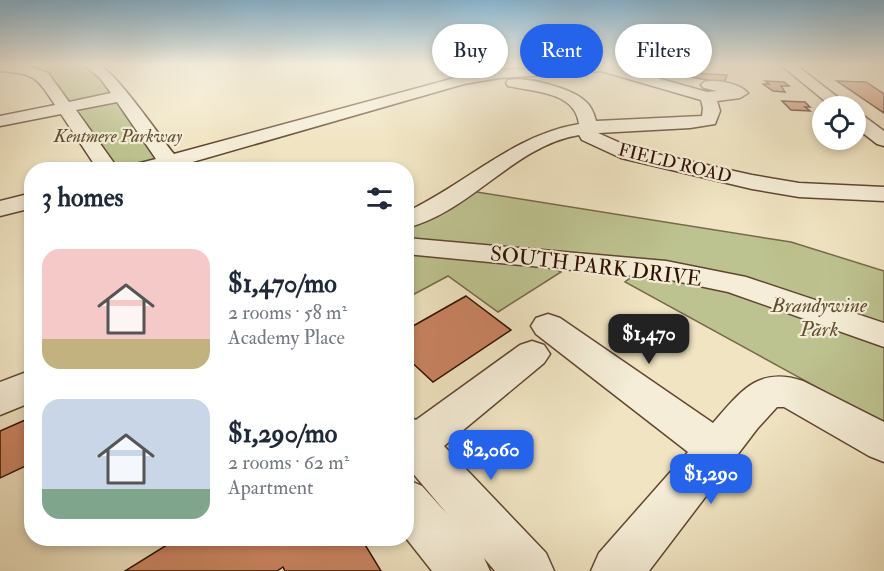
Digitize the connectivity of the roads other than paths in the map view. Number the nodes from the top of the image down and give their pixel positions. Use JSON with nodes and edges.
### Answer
{"nodes":[{"id":1,"x":54,"y":92,"type":"edge"},
{"id":2,"x":118,"y":92,"type":"edge"},
{"id":3,"x":422,"y":92,"type":"edge"},
{"id":4,"x":552,"y":92,"type":"edge"},
{"id":5,"x":686,"y":92,"type":"edge"},
{"id":6,"x":122,"y":96,"type":"junction"},
{"id":7,"x":66,"y":108,"type":"junction"},
{"id":8,"x":0,"y":121,"type":"edge"},
{"id":9,"x":866,"y":121,"type":"edge"},
{"id":10,"x":884,"y":123,"type":"edge"},
{"id":11,"x":866,"y":126,"type":"edge"},
{"id":12,"x":588,"y":127,"type":"junction"},
{"id":13,"x":884,"y":140,"type":"edge"},
{"id":14,"x":103,"y":162,"type":"edge"},
{"id":15,"x":170,"y":162,"type":"edge"},
{"id":16,"x":182,"y":162,"type":"edge"},
{"id":17,"x":884,"y":194,"type":"edge"},
{"id":18,"x":24,"y":202,"type":"edge"},
{"id":19,"x":0,"y":209,"type":"edge"},
{"id":20,"x":414,"y":217,"type":"edge"},
{"id":21,"x":414,"y":247,"type":"edge"},
{"id":22,"x":884,"y":335,"type":"edge"},
{"id":23,"x":24,"y":388,"type":"edge"},
{"id":24,"x":0,"y":399,"type":"edge"},
{"id":25,"x":414,"y":437,"type":"edge"},
{"id":26,"x":414,"y":442,"type":"edge"},
{"id":27,"x":884,"y":443,"type":"edge"},
{"id":28,"x":717,"y":449,"type":"junction"},
{"id":29,"x":414,"y":512,"type":"edge"},
{"id":30,"x":464,"y":571,"type":"edge"},
{"id":31,"x":528,"y":571,"type":"edge"},
{"id":32,"x":617,"y":571,"type":"edge"}],
"edges":[{"from":1,"to":7,"type":"street"},
{"from":2,"to":6,"type":"street"},
{"from":3,"to":16,"type":"street"},
{"from":4,"to":12,"type":"street","name":"FIELD ROAD"},
{"from":5,"to":12,"type":"street"},
{"from":6,"to":7,"type":"street"},
{"from":6,"to":15,"type":"street"},
{"from":7,"to":8,"type":"street"},
{"from":7,"to":14,"type":"street"},
{"from":9,"to":10,"type":"street"},
{"from":11,"to":13,"type":"street"},
{"from":12,"to":17,"type":"street","name":"FIELD ROAD"},
{"from":12,"to":20,"type":"street"},
{"from":18,"to":19,"type":"street"},
{"from":21,"to":22,"type":"street","name":"SOUTH PARK DRIVE"},
{"from":23,"to":24,"type":"street"},
{"from":25,"to":28,"type":"street"},
{"from":26,"to":31,"type":"street"},
{"from":27,"to":28,"type":"street"},
{"from":28,"to":32,"type":"street"},
{"from":29,"to":30,"type":"street"}]}
